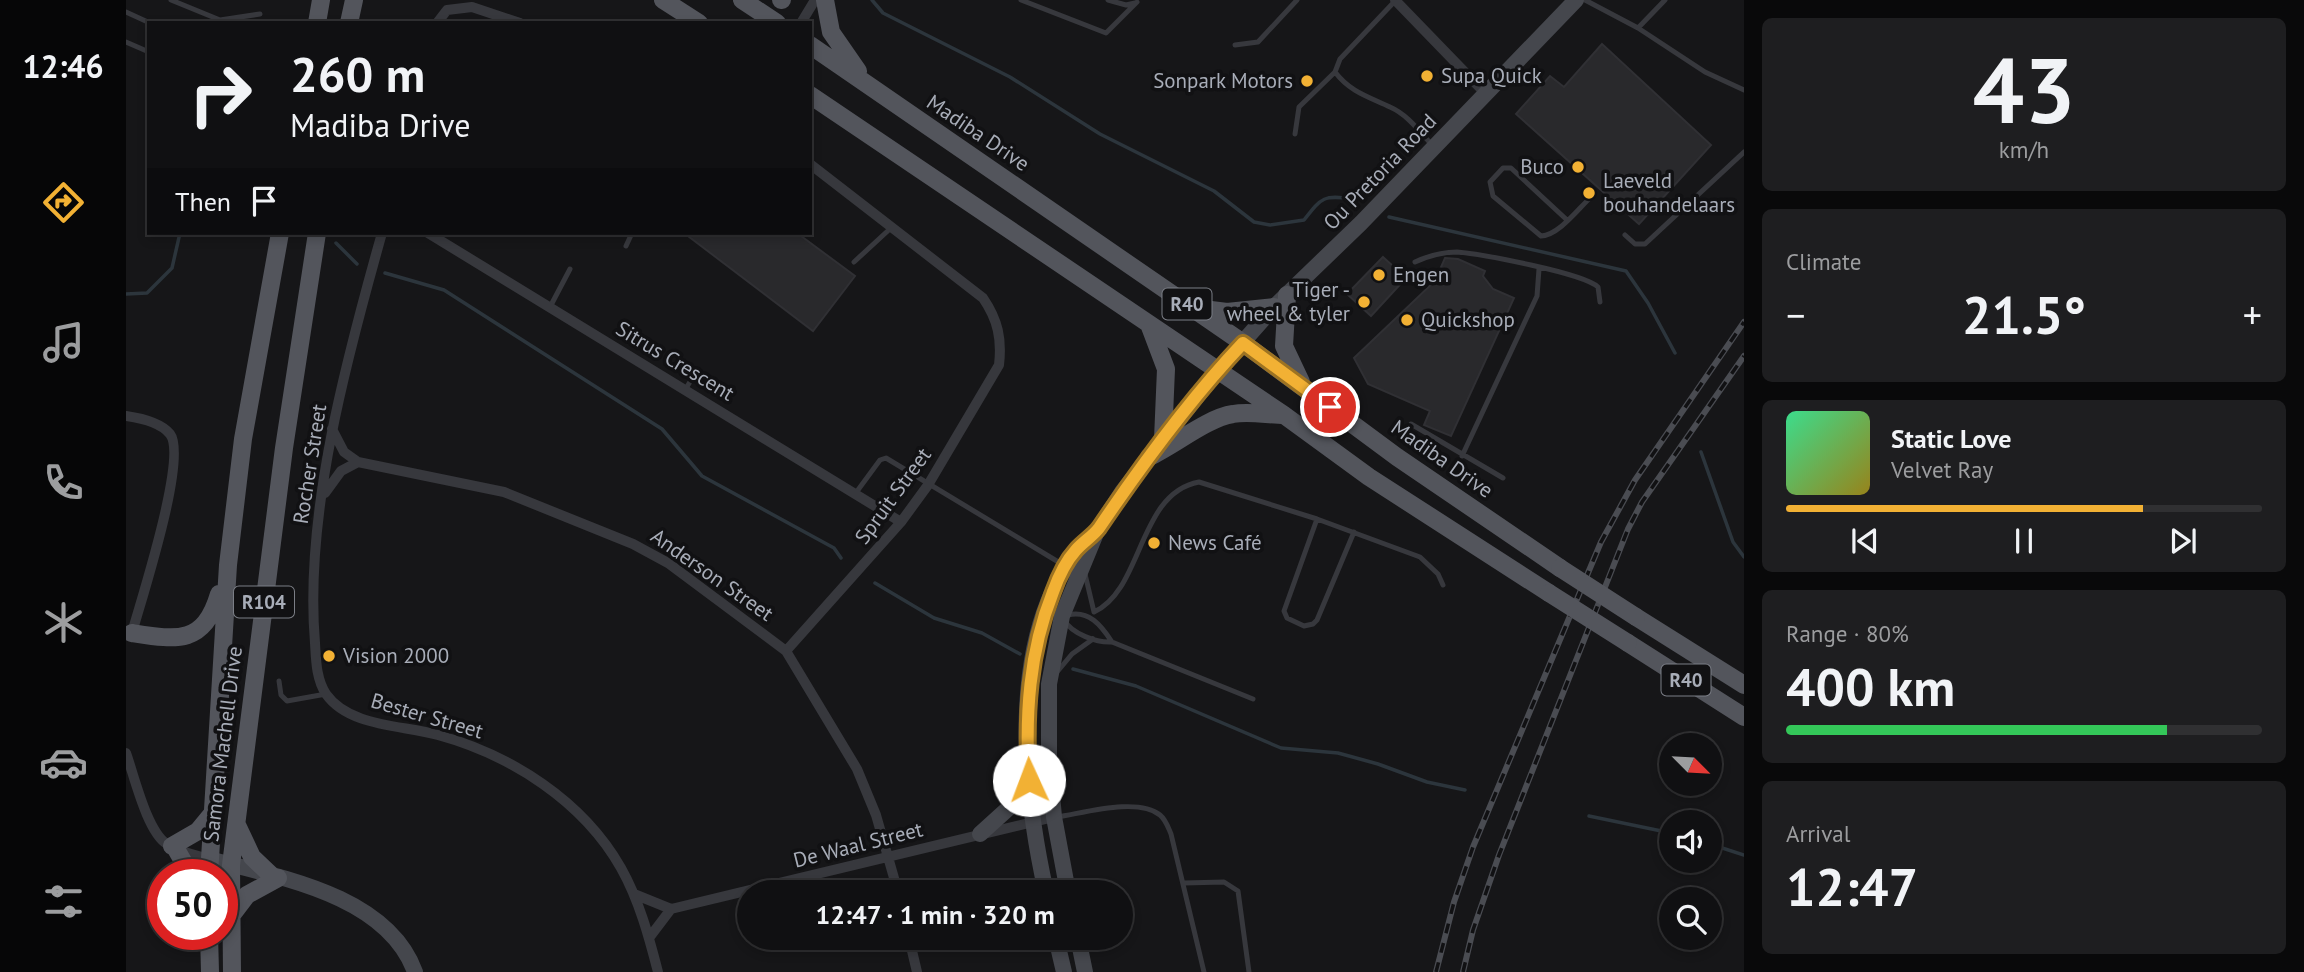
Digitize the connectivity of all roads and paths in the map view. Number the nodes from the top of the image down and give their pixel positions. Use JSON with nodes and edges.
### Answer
{"nodes":[{"id":1,"x":171,"y":0,"type":"edge"},
{"id":2,"x":321,"y":0,"type":"edge"},
{"id":3,"x":354,"y":0,"type":"edge"},
{"id":4,"x":663,"y":0,"type":"edge"},
{"id":5,"x":742,"y":0,"type":"edge"},
{"id":6,"x":815,"y":0,"type":"edge"},
{"id":7,"x":825,"y":0,"type":"edge"},
{"id":8,"x":1021,"y":0,"type":"edge"},
{"id":9,"x":1108,"y":0,"type":"edge"},
{"id":10,"x":1297,"y":0,"type":"edge"},
{"id":11,"x":1395,"y":0,"type":"edge"},
{"id":12,"x":1665,"y":0,"type":"edge"},
{"id":13,"x":1138,"y":1,"type":"edge"},
{"id":14,"x":1575,"y":1,"type":"edge"},
{"id":15,"x":126,"y":12,"type":"edge"},
{"id":16,"x":260,"y":14,"type":"dead end"},
{"id":17,"x":230,"y":21,"type":"edge"},
{"id":18,"x":317,"y":21,"type":"edge"},
{"id":19,"x":349,"y":21,"type":"edge"},
{"id":20,"x":439,"y":21,"type":"edge"},
{"id":21,"x":514,"y":21,"type":"edge"},
{"id":22,"x":696,"y":21,"type":"edge"},
{"id":23,"x":774,"y":21,"type":"edge"},
{"id":24,"x":802,"y":21,"type":"edge"},
{"id":25,"x":147,"y":22,"type":"edge"},
{"id":26,"x":1639,"y":28,"type":"junction"},
{"id":27,"x":126,"y":42,"type":"edge"},
{"id":28,"x":812,"y":46,"type":"edge"},
{"id":29,"x":1235,"y":46,"type":"dead end"},
{"id":30,"x":147,"y":51,"type":"edge"},
{"id":31,"x":1335,"y":72,"type":"junction"},
{"id":32,"x":870,"y":87,"type":"junction"},
{"id":33,"x":1744,"y":90,"type":"edge"},
{"id":34,"x":1486,"y":94,"type":"junction"},
{"id":35,"x":812,"y":96,"type":"edge"},
{"id":36,"x":1295,"y":134,"type":"dead end"},
{"id":37,"x":1434,"y":147,"type":"junction"},
{"id":38,"x":1744,"y":152,"type":"edge"},
{"id":39,"x":812,"y":166,"type":"edge"},
{"id":40,"x":1591,"y":197,"type":"dead end"},
{"id":41,"x":1567,"y":220,"type":"junction"},
{"id":42,"x":892,"y":227,"type":"junction"},
{"id":43,"x":280,"y":235,"type":"edge"},
{"id":44,"x":317,"y":235,"type":"edge"},
{"id":45,"x":431,"y":235,"type":"edge"},
{"id":46,"x":631,"y":235,"type":"edge"},
{"id":47,"x":1625,"y":235,"type":"dead end"},
{"id":48,"x":382,"y":236,"type":"edge"},
{"id":49,"x":626,"y":246,"type":"dead end"},
{"id":50,"x":854,"y":262,"type":"dead end"},
{"id":51,"x":1415,"y":262,"type":"dead end"},
{"id":52,"x":570,"y":269,"type":"dead end"},
{"id":53,"x":1539,"y":269,"type":"junction"},
{"id":54,"x":1280,"y":301,"type":"junction"},
{"id":55,"x":1600,"y":302,"type":"dead end"},
{"id":56,"x":550,"y":307,"type":"junction"},
{"id":57,"x":1192,"y":307,"type":"junction"},
{"id":58,"x":1148,"y":322,"type":"junction"},
{"id":59,"x":1243,"y":343,"type":"junction"},
{"id":60,"x":1217,"y":370,"type":"junction"},
{"id":61,"x":696,"y":372,"type":"dead end"},
{"id":62,"x":1303,"y":387,"type":"junction"},
{"id":63,"x":685,"y":390,"type":"junction"},
{"id":64,"x":1284,"y":415,"type":"junction"},
{"id":65,"x":126,"y":416,"type":"edge"},
{"id":66,"x":1411,"y":424,"type":"dead end"},
{"id":67,"x":332,"y":429,"type":"junction"},
{"id":68,"x":1163,"y":439,"type":"junction"},
{"id":69,"x":1462,"y":456,"type":"junction"},
{"id":70,"x":1149,"y":457,"type":"junction"},
{"id":71,"x":358,"y":462,"type":"junction"},
{"id":72,"x":1503,"y":478,"type":"dead end"},
{"id":73,"x":928,"y":485,"type":"junction"},
{"id":74,"x":855,"y":494,"type":"junction"},
{"id":75,"x":321,"y":500,"type":"junction"},
{"id":76,"x":1317,"y":519,"type":"junction"},
{"id":77,"x":901,"y":522,"type":"junction"},
{"id":78,"x":1097,"y":531,"type":"junction"},
{"id":79,"x":1354,"y":532,"type":"junction"},
{"id":80,"x":228,"y":565,"type":"junction"},
{"id":81,"x":1065,"y":566,"type":"junction"},
{"id":82,"x":1084,"y":568,"type":"junction"},
{"id":83,"x":1443,"y":585,"type":"dead end"},
{"id":84,"x":1053,"y":590,"type":"junction"},
{"id":85,"x":1094,"y":612,"type":"junction"},
{"id":86,"x":1062,"y":616,"type":"junction"},
{"id":87,"x":1095,"y":620,"type":"junction"},
{"id":88,"x":1040,"y":628,"type":"junction"},
{"id":89,"x":128,"y":634,"type":"edge"},
{"id":90,"x":1093,"y":639,"type":"junction"},
{"id":91,"x":1112,"y":642,"type":"junction"},
{"id":92,"x":786,"y":651,"type":"junction"},
{"id":93,"x":279,"y":681,"type":"dead end"},
{"id":94,"x":1049,"y":684,"type":"junction"},
{"id":95,"x":1744,"y":685,"type":"edge"},
{"id":96,"x":326,"y":694,"type":"junction"},
{"id":97,"x":1253,"y":699,"type":"dead end"},
{"id":98,"x":1744,"y":717,"type":"edge"},
{"id":99,"x":126,"y":753,"type":"edge"},
{"id":100,"x":1029,"y":780,"type":"junction"},
{"id":101,"x":212,"y":814,"type":"junction"},
{"id":102,"x":1054,"y":817,"type":"junction"},
{"id":103,"x":236,"y":822,"type":"junction"},
{"id":104,"x":1034,"y":822,"type":"junction"},
{"id":105,"x":980,"y":834,"type":"junction"},
{"id":106,"x":174,"y":848,"type":"junction"},
{"id":107,"x":890,"y":858,"type":"junction"},
{"id":108,"x":181,"y":859,"type":"edge"},
{"id":109,"x":194,"y":859,"type":"edge"},
{"id":110,"x":209,"y":859,"type":"edge"},
{"id":111,"x":231,"y":859,"type":"edge"},
{"id":112,"x":238,"y":867,"type":"edge"},
{"id":113,"x":275,"y":877,"type":"junction"},
{"id":114,"x":895,"y":880,"type":"edge"},
{"id":115,"x":1044,"y":880,"type":"edge"},
{"id":116,"x":1066,"y":880,"type":"edge"},
{"id":117,"x":1184,"y":883,"type":"junction"},
{"id":118,"x":634,"y":894,"type":"junction"},
{"id":119,"x":238,"y":907,"type":"edge"},
{"id":120,"x":671,"y":909,"type":"junction"},
{"id":121,"x":649,"y":937,"type":"junction"},
{"id":122,"x":209,"y":950,"type":"edge"},
{"id":123,"x":232,"y":950,"type":"edge"},
{"id":124,"x":912,"y":950,"type":"edge"},
{"id":125,"x":1059,"y":950,"type":"edge"},
{"id":126,"x":1080,"y":950,"type":"edge"},
{"id":127,"x":210,"y":972,"type":"edge"},
{"id":128,"x":232,"y":972,"type":"edge"},
{"id":129,"x":415,"y":972,"type":"edge"},
{"id":130,"x":658,"y":972,"type":"edge"},
{"id":131,"x":918,"y":972,"type":"edge"},
{"id":132,"x":1064,"y":972,"type":"edge"},
{"id":133,"x":1085,"y":972,"type":"edge"},
{"id":134,"x":1204,"y":972,"type":"edge"},
{"id":135,"x":1249,"y":972,"type":"edge"}],
"edges":[{"from":1,"to":17,"type":"lane"},
{"from":2,"to":18,"type":"main road"},
{"from":3,"to":19,"type":"main road"},
{"from":4,"to":22,"type":"main road"},
{"from":5,"to":23,"type":"main road"},
{"from":6,"to":24,"type":"street"},
{"from":7,"to":32,"type":"main road"},
{"from":8,"to":13,"type":"lane"},
{"from":9,"to":13,"type":"lane"},
{"from":10,"to":29,"type":"lane"},
{"from":11,"to":31,"type":"lane"},
{"from":11,"to":34,"type":"street"},
{"from":12,"to":26,"type":"lane"},
{"from":14,"to":26,"type":"lane"},
{"from":14,"to":34,"type":"main road","name":"Ou Pretoria Road"},
{"from":15,"to":25,"type":"lane"},
{"from":16,"to":17,"type":"lane"},
{"from":20,"to":21,"type":"street"},
{"from":26,"to":33,"type":"lane"},
{"from":27,"to":30,"type":"lane"},
{"from":28,"to":32,"type":"main road","name":"Madiba Drive","number":"R40"},
{"from":31,"to":36,"type":"lane"},
{"from":31,"to":37,"type":"lane"},
{"from":32,"to":57,"type":"main road","name":"Madiba Drive","number":"R40"},
{"from":34,"to":37,"type":"main road","name":"Ou Pretoria Road"},
{"from":35,"to":58,"type":"main road","number":"R40"},
{"from":37,"to":54,"type":"main road","name":"Ou Pretoria Road"},
{"from":38,"to":47,"type":"lane"},
{"from":39,"to":42,"type":"street"},
{"from":40,"to":41,"type":"lane"},
{"from":41,"to":41,"type":"lane"},
{"from":42,"to":50,"type":"lane"},
{"from":42,"to":73,"type":"street","name":"Spruit Street"},
{"from":43,"to":80,"type":"main road","name":"Samora Machell Drive","number":"R104"},
{"from":44,"to":103,"type":"main road","name":"Samora Machell Drive","number":"R104"},
{"from":45,"to":56,"type":"street","name":"Sitrus Crescent"},
{"from":46,"to":49,"type":"lane"},
{"from":48,"to":67,"type":"street","name":"Rocher Street"},
{"from":51,"to":53,"type":"lane"},
{"from":52,"to":56,"type":"lane"},
{"from":53,"to":55,"type":"lane"},
{"from":53,"to":69,"type":"lane"},
{"from":54,"to":57,"type":"main road"},
{"from":54,"to":59,"type":"main road","name":"Ou Pretoria Road"},
{"from":54,"to":62,"type":"main road"},
{"from":56,"to":63,"type":"street","name":"Sitrus Crescent"},
{"from":57,"to":59,"type":"main road","name":"Madiba Drive","number":"R40"},
{"from":58,"to":60,"type":"main road","number":"R40"},
{"from":58,"to":68,"type":"main road"},
{"from":59,"to":60,"type":"main road","name":"Ou Pretoria Road"},
{"from":59,"to":62,"type":"main road","name":"Madiba Drive","number":"R40"},
{"from":60,"to":64,"type":"main road","number":"R40"},
{"from":60,"to":68,"type":"main road","name":"Ou Pretoria Road"},
{"from":61,"to":63,"type":"lane"},
{"from":62,"to":95,"type":"main road","name":"Madiba Drive","number":"R40","bridge":true},
{"from":63,"to":74,"type":"street","name":"Sitrus Crescent"},
{"from":64,"to":70,"type":"main road"},
{"from":64,"to":98,"type":"main road","number":"R40","bridge":true},
{"from":65,"to":89,"type":"street"},
{"from":66,"to":69,"type":"lane"},
{"from":67,"to":71,"type":"street"},
{"from":67,"to":75,"type":"street","name":"Rocher Street"},
{"from":68,"to":70,"type":"main road","name":"Ou Pretoria Road"},
{"from":69,"to":72,"type":"lane"},
{"from":70,"to":78,"type":"main road","name":"Ou Pretoria Road"},
{"from":71,"to":75,"type":"street"},
{"from":71,"to":92,"type":"street","name":"Anderson Street"},
{"from":73,"to":74,"type":"lane"},
{"from":73,"to":77,"type":"street","name":"Spruit Street"},
{"from":73,"to":81,"type":"lane"},
{"from":74,"to":77,"type":"street","name":"Sitrus Crescent"},
{"from":75,"to":96,"type":"street","name":"Rocher Street"},
{"from":76,"to":79,"type":"lane"},
{"from":76,"to":79,"type":"lane"},
{"from":76,"to":85,"type":"lane"},
{"from":77,"to":92,"type":"street","name":"Spruit Street"},
{"from":78,"to":81,"type":"main road"},
{"from":78,"to":82,"type":"main road"},
{"from":79,"to":83,"type":"lane"},
{"from":80,"to":89,"type":"main road"},
{"from":80,"to":101,"type":"main road","name":"Samora Machell Drive","number":"R104"},
{"from":81,"to":84,"type":"main road"},
{"from":82,"to":85,"type":"lane"},
{"from":82,"to":86,"type":"main road"},
{"from":84,"to":86,"type":"lane"},
{"from":84,"to":88,"type":"main road"},
{"from":85,"to":87,"type":"lane"},
{"from":86,"to":87,"type":"lane"},
{"from":86,"to":88,"type":"lane"},
{"from":86,"to":90,"type":"lane"},
{"from":86,"to":94,"type":"main road"},
{"from":87,"to":91,"type":"lane"},
{"from":88,"to":100,"type":"main road"},
{"from":90,"to":91,"type":"lane"},
{"from":90,"to":94,"type":"lane"},
{"from":91,"to":97,"type":"lane"},
{"from":92,"to":107,"type":"street","name":"Anderson Street"},
{"from":93,"to":96,"type":"lane"},
{"from":94,"to":102,"type":"main road"},
{"from":96,"to":118,"type":"street","name":"Bester Street"},
{"from":99,"to":106,"type":"street"},
{"from":100,"to":104,"type":"main road"},
{"from":100,"to":105,"type":"main road"},
{"from":101,"to":106,"type":"main road"},
{"from":101,"to":110,"type":"main road","name":"Samora Machell Drive","number":"R104"},
{"from":102,"to":104,"type":"street","name":"De Waal Street"},
{"from":102,"to":116,"type":"main road"},
{"from":102,"to":117,"type":"lane"},
{"from":103,"to":111,"type":"main road","name":"Samora Machell Drive","number":"R104"},
{"from":103,"to":113,"type":"main road"},
{"from":104,"to":105,"type":"street","name":"De Waal Street"},
{"from":104,"to":115,"type":"main road"},
{"from":105,"to":107,"type":"street","name":"De Waal Street"},
{"from":106,"to":108,"type":"main road"},
{"from":106,"to":109,"type":"street"},
{"from":107,"to":114,"type":"street","name":"Anderson Street"},
{"from":107,"to":120,"type":"street","name":"De Waal Street"},
{"from":112,"to":113,"type":"main road"},
{"from":113,"to":119,"type":"main road"},
{"from":113,"to":129,"type":"main road"},
{"from":117,"to":134,"type":"lane"},
{"from":117,"to":135,"type":"lane"},
{"from":118,"to":120,"type":"street"},
{"from":118,"to":121,"type":"street","name":"Bester Street"},
{"from":120,"to":121,"type":"street"},
{"from":121,"to":130,"type":"street","name":"Bester Street"},
{"from":122,"to":127,"type":"main road"},
{"from":123,"to":128,"type":"main road","name":"Samora Machell Drive","number":"R104"},
{"from":124,"to":131,"type":"street"},
{"from":125,"to":132,"type":"main road"},
{"from":126,"to":133,"type":"main road"}]}
